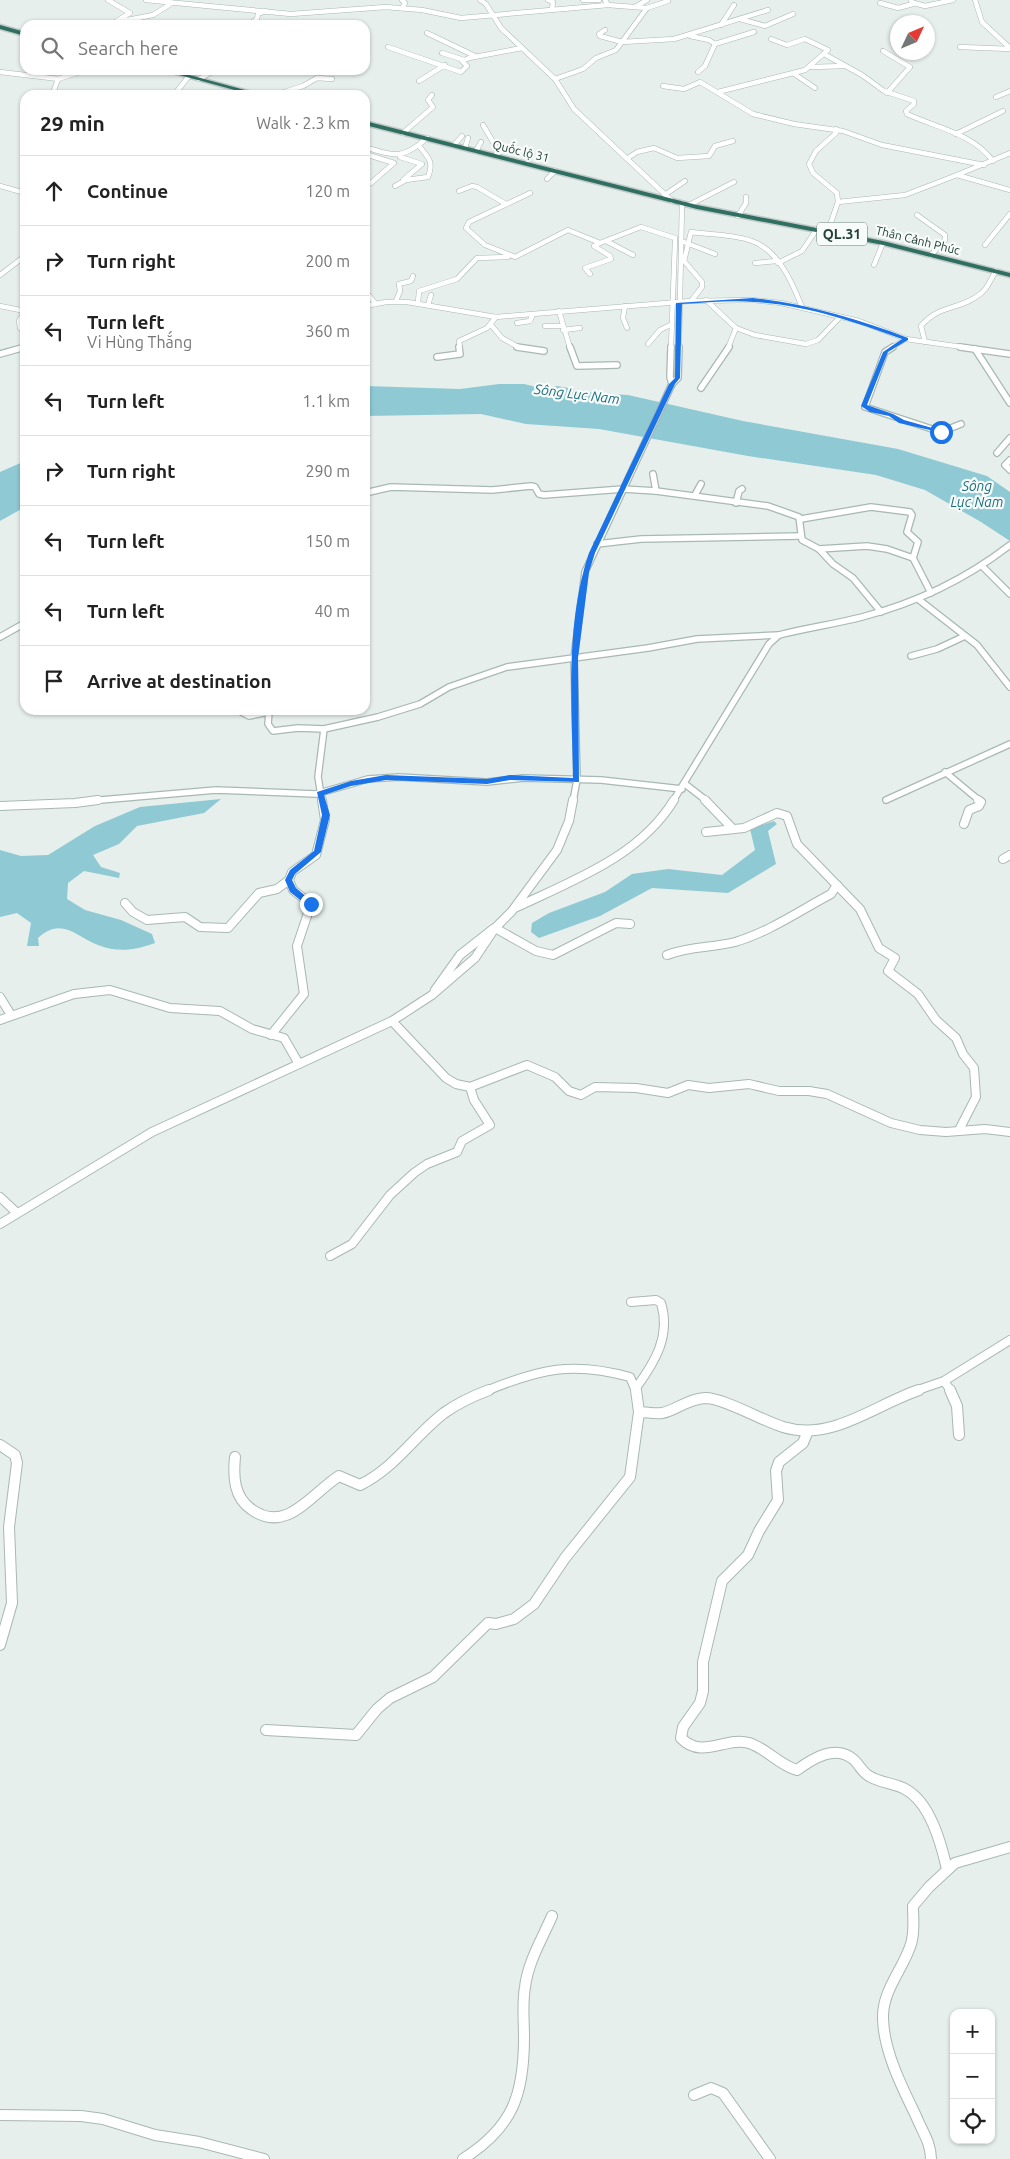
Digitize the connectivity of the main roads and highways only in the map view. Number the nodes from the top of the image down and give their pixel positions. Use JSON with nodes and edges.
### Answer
{"nodes":[{"id":1,"x":0,"y":27,"type":"edge"},
{"id":2,"x":20,"y":33,"type":"edge"},
{"id":3,"x":185,"y":75,"type":"edge"},
{"id":4,"x":241,"y":90,"type":"edge"},
{"id":5,"x":370,"y":124,"type":"edge"},
{"id":6,"x":679,"y":204,"type":"joint"},
{"id":7,"x":1010,"y":275,"type":"edge"}],
"edges":[{"from":1,"to":2,"type":"highway"},
{"from":3,"to":4,"type":"highway"},
{"from":5,"to":6,"type":"highway","name":"Quốc lộ 31","number":"QL.31"},
{"from":6,"to":7,"type":"highway","name":"Thân Cảnh Phúc","number":"QL.31"}]}
